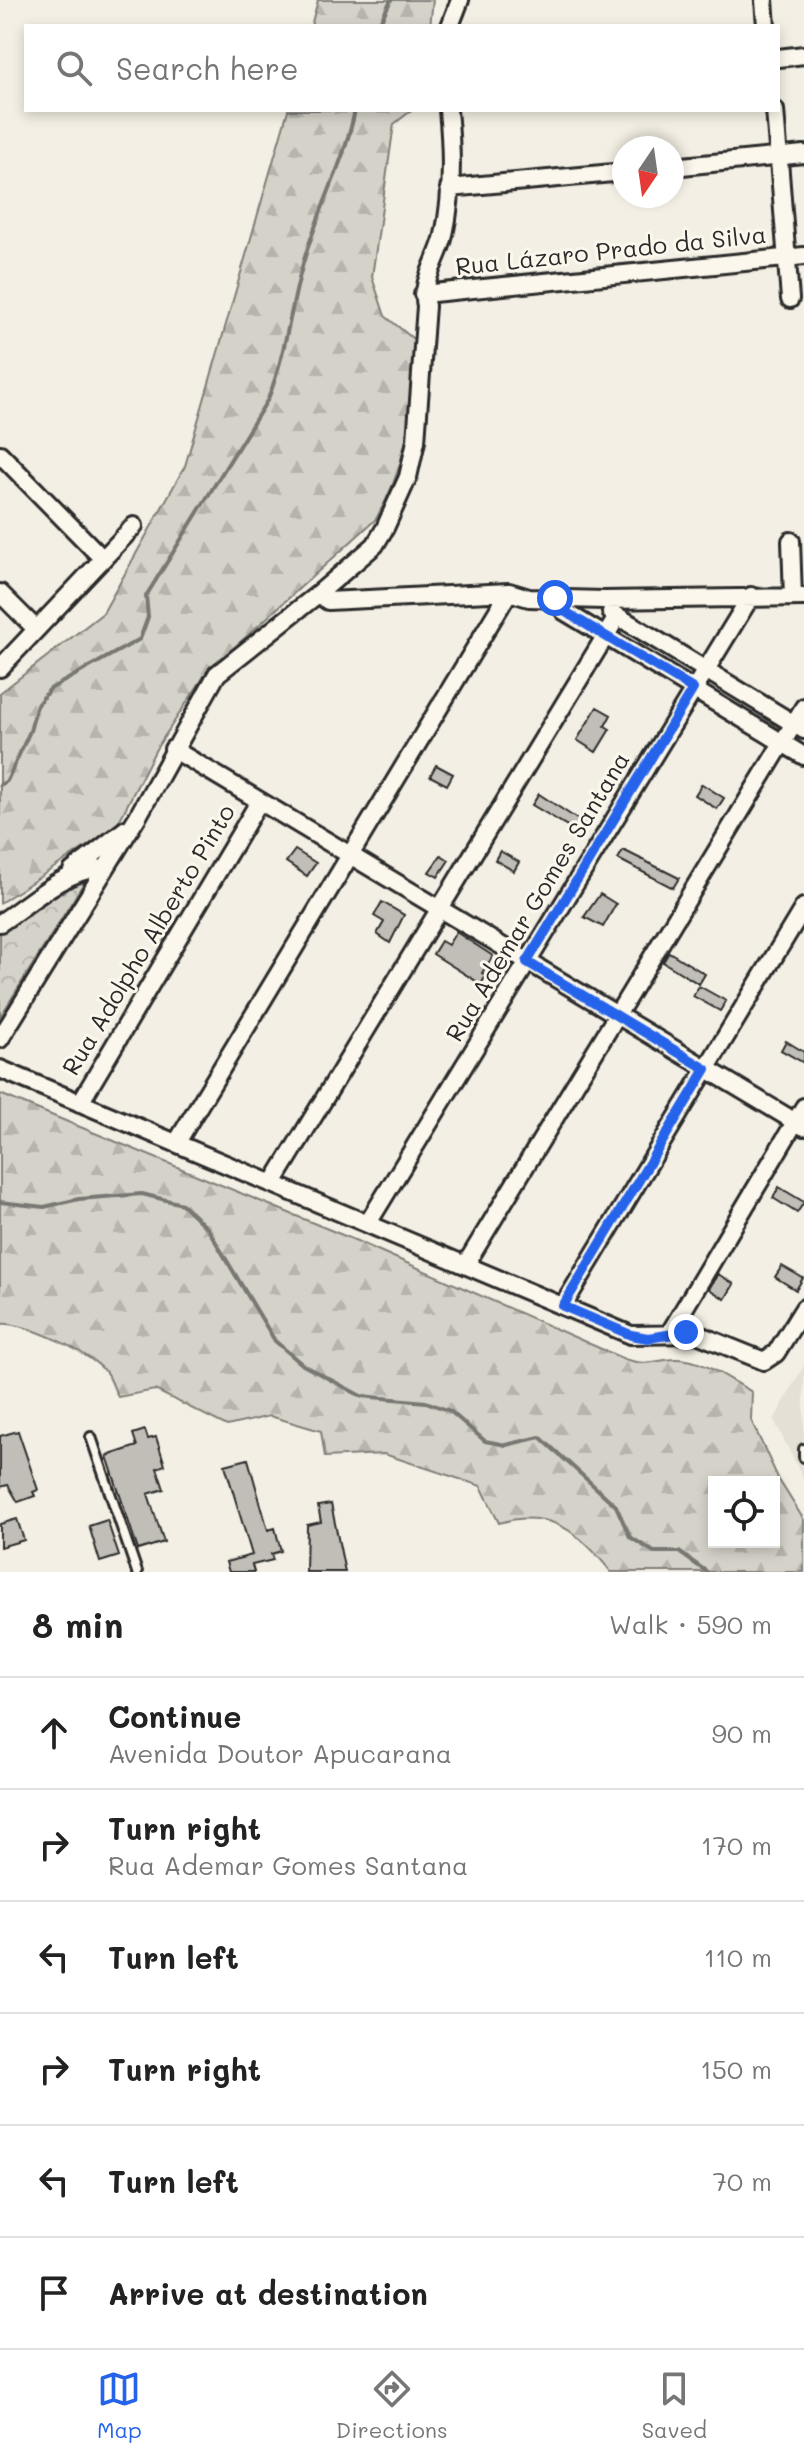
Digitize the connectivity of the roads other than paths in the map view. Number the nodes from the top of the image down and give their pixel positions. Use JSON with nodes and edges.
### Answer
{"nodes":[{"id":1,"x":460,"y":0,"type":"edge"},
{"id":2,"x":764,"y":0,"type":"edge"},
{"id":3,"x":451,"y":24,"type":"edge"},
{"id":4,"x":766,"y":24,"type":"edge"},
{"id":5,"x":804,"y":55,"type":"edge"},
{"id":6,"x":780,"y":58,"type":"edge"},
{"id":7,"x":448,"y":112,"type":"edge"},
{"id":8,"x":775,"y":112,"type":"edge"},
{"id":9,"x":804,"y":154,"type":"edge"},
{"id":10,"x":779,"y":157,"type":"junction"},
{"id":11,"x":684,"y":166,"type":"edge"},
{"id":12,"x":612,"y":173,"type":"edge"},
{"id":13,"x":449,"y":188,"type":"junction"},
{"id":14,"x":796,"y":257,"type":"edge"},
{"id":15,"x":423,"y":294,"type":"junction"},
{"id":16,"x":790,"y":299,"type":"dead end"},
{"id":17,"x":0,"y":454,"type":"edge"},
{"id":18,"x":134,"y":526,"type":"dead end"},
{"id":19,"x":791,"y":541,"type":"dead end"},
{"id":20,"x":103,"y":559,"type":"junction"},
{"id":21,"x":509,"y":592,"type":"junction"},
{"id":22,"x":0,"y":593,"type":"edge"},
{"id":23,"x":318,"y":594,"type":"junction"},
{"id":24,"x":751,"y":596,"type":"junction"},
{"id":25,"x":798,"y":597,"type":"edge"},
{"id":26,"x":555,"y":598,"type":"junction"},
{"id":27,"x":604,"y":600,"type":"junction"},
{"id":28,"x":617,"y":617,"type":"junction"},
{"id":29,"x":36,"y":629,"type":"junction"},
{"id":30,"x":605,"y":636,"type":"junction"},
{"id":31,"x":0,"y":668,"type":"edge"},
{"id":32,"x":707,"y":671,"type":"junction"},
{"id":33,"x":693,"y":689,"type":"junction"},
{"id":34,"x":804,"y":707,"type":"edge"},
{"id":35,"x":799,"y":727,"type":"edge"},
{"id":36,"x":782,"y":742,"type":"junction"},
{"id":37,"x":173,"y":749,"type":"junction"},
{"id":38,"x":804,"y":756,"type":"edge"},
{"id":39,"x":259,"y":802,"type":"junction"},
{"id":40,"x":132,"y":825,"type":"junction"},
{"id":41,"x":350,"y":857,"type":"junction"},
{"id":42,"x":100,"y":877,"type":"junction"},
{"id":43,"x":59,"y":883,"type":"junction"},
{"id":44,"x":804,"y":907,"type":"edge"},
{"id":45,"x":439,"y":910,"type":"junction"},
{"id":46,"x":0,"y":923,"type":"edge"},
{"id":47,"x":527,"y":962,"type":"junction"},
{"id":48,"x":617,"y":1015,"type":"junction"},
{"id":49,"x":0,"y":1039,"type":"edge"},
{"id":50,"x":0,"y":1069,"type":"edge"},
{"id":51,"x":706,"y":1069,"type":"junction"},
{"id":52,"x":80,"y":1103,"type":"junction"},
{"id":53,"x":801,"y":1119,"type":"edge"},
{"id":54,"x":177,"y":1142,"type":"junction"},
{"id":55,"x":273,"y":1183,"type":"junction"},
{"id":56,"x":368,"y":1223,"type":"junction"},
{"id":57,"x":466,"y":1264,"type":"junction"},
{"id":58,"x":563,"y":1306,"type":"junction"},
{"id":59,"x":804,"y":1308,"type":"edge"},
{"id":60,"x":669,"y":1334,"type":"junction"},
{"id":61,"x":91,"y":1437,"type":"dead end"},
{"id":62,"x":804,"y":1449,"type":"edge"},
{"id":63,"x":804,"y":1457,"type":"edge"},
{"id":64,"x":137,"y":1572,"type":"edge"}],
"edges":[{"from":1,"to":3,"type":"street"},
{"from":2,"to":4,"type":"street"},
{"from":5,"to":6,"type":"street"},
{"from":7,"to":13,"type":"street"},
{"from":8,"to":10,"type":"street"},
{"from":9,"to":10,"type":"street"},
{"from":10,"to":11,"type":"street"},
{"from":10,"to":14,"type":"street"},
{"from":12,"to":13,"type":"street"},
{"from":13,"to":15,"type":"street"},
{"from":14,"to":15,"type":"street","name":"Rua Lázaro Prado da Silva"},
{"from":14,"to":16,"type":"street"},
{"from":15,"to":23,"type":"street"},
{"from":17,"to":20,"type":"street"},
{"from":18,"to":20,"type":"street"},
{"from":19,"to":25,"type":"street"},
{"from":20,"to":29,"type":"street"},
{"from":21,"to":23,"type":"street"},
{"from":21,"to":26,"type":"street"},
{"from":21,"to":41,"type":"street"},
{"from":22,"to":29,"type":"street"},
{"from":23,"to":37,"type":"street"},
{"from":24,"to":25,"type":"street"},
{"from":24,"to":27,"type":"street"},
{"from":24,"to":32,"type":"street","name":"Rua Ademar Gomes Santana"},
{"from":26,"to":27,"type":"street"},
{"from":26,"to":30,"type":"street"},
{"from":27,"to":28,"type":"street"},
{"from":28,"to":30,"type":"street"},
{"from":28,"to":32,"type":"street"},
{"from":29,"to":31,"type":"street"},
{"from":30,"to":33,"type":"street"},
{"from":30,"to":45,"type":"street"},
{"from":32,"to":33,"type":"street","name":"Rua Ademar Gomes Santana"},
{"from":32,"to":35,"type":"street"},
{"from":33,"to":36,"type":"street"},
{"from":33,"to":47,"type":"street","name":"Rua Ademar Gomes Santana"},
{"from":34,"to":35,"type":"street"},
{"from":35,"to":36,"type":"street"},
{"from":36,"to":38,"type":"street"},
{"from":36,"to":48,"type":"street"},
{"from":37,"to":39,"type":"street"},
{"from":37,"to":40,"type":"street"},
{"from":39,"to":41,"type":"street"},
{"from":39,"to":52,"type":"street","name":"Rua Adolpho Alberto Pinto"},
{"from":40,"to":42,"type":"street"},
{"from":40,"to":43,"type":"street"},
{"from":41,"to":45,"type":"street"},
{"from":41,"to":54,"type":"street"},
{"from":42,"to":43,"type":"street"},
{"from":42,"to":49,"type":"street"},
{"from":43,"to":46,"type":"street"},
{"from":44,"to":51,"type":"street"},
{"from":45,"to":47,"type":"street"},
{"from":45,"to":55,"type":"street"},
{"from":47,"to":48,"type":"street"},
{"from":47,"to":56,"type":"street","name":"Rua Ademar Gomes Santana"},
{"from":48,"to":51,"type":"street"},
{"from":48,"to":57,"type":"street"},
{"from":50,"to":52,"type":"street"},
{"from":51,"to":53,"type":"street"},
{"from":51,"to":58,"type":"street"},
{"from":52,"to":54,"type":"street"},
{"from":53,"to":60,"type":"street"},
{"from":54,"to":55,"type":"street"},
{"from":55,"to":56,"type":"street"},
{"from":56,"to":57,"type":"street"},
{"from":57,"to":58,"type":"street"},
{"from":58,"to":60,"type":"street"},
{"from":59,"to":60,"type":"street"},
{"from":61,"to":64,"type":"lane"},
{"from":62,"to":63,"type":"lane"}]}
